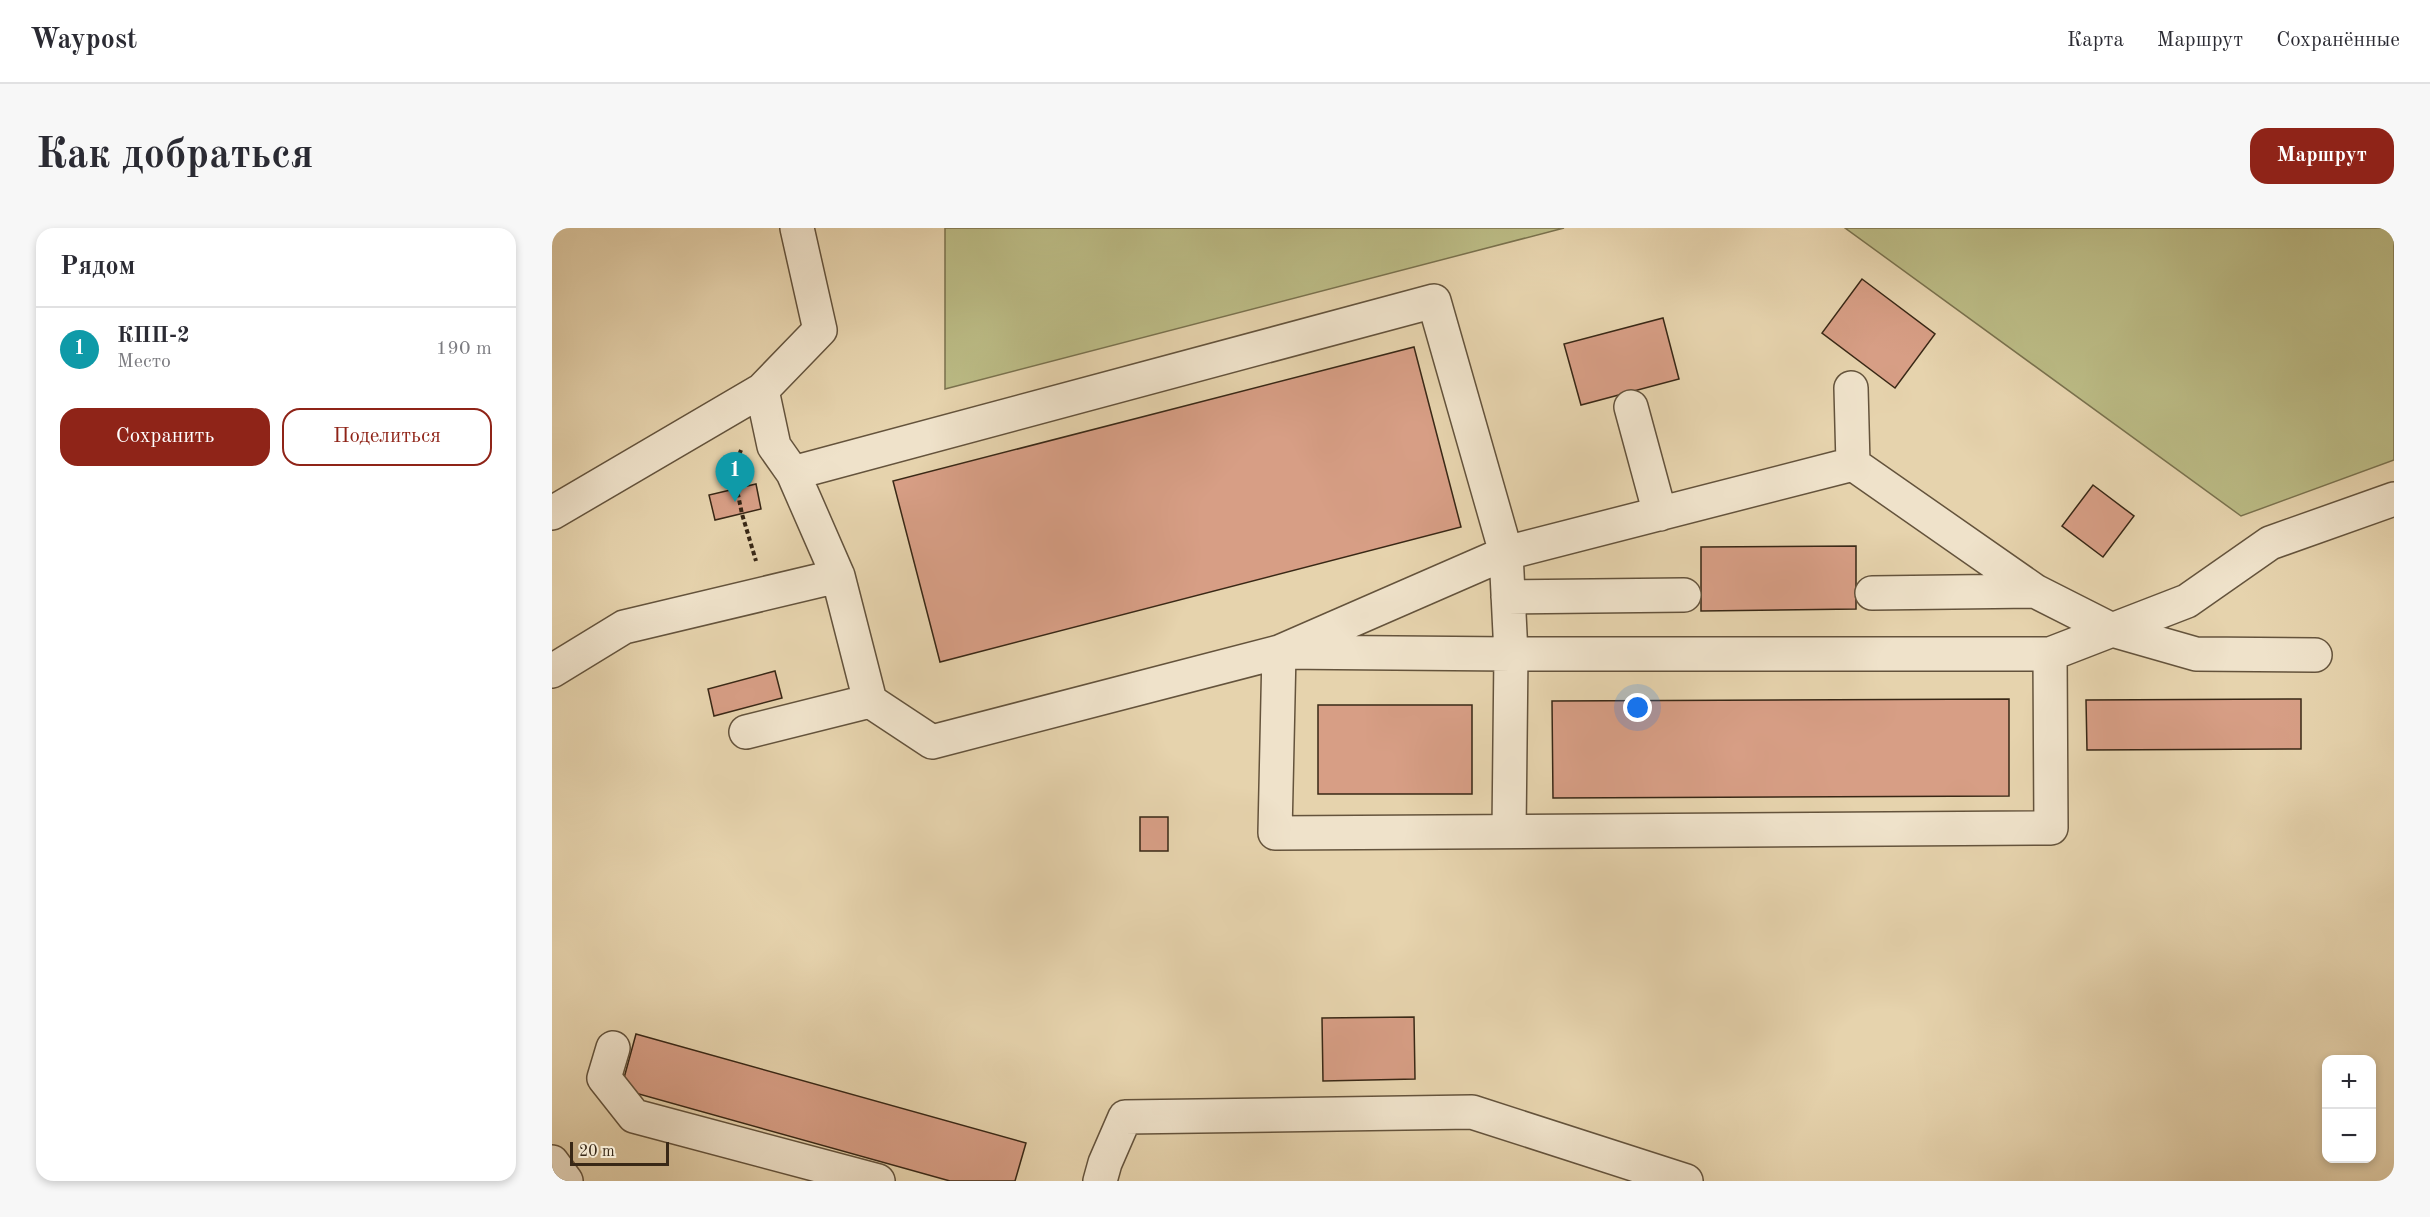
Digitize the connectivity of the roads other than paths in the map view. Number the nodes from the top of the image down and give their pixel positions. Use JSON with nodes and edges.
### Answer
{"nodes":[{"id":1,"x":797,"y":228,"type":"edge"},
{"id":2,"x":1851,"y":388,"type":"dead end"},
{"id":3,"x":762,"y":390,"type":"junction"},
{"id":4,"x":1631,"y":407,"type":"dead end"},
{"id":5,"x":1853,"y":464,"type":"junction"},
{"id":6,"x":793,"y":473,"type":"junction"},
{"id":7,"x":2394,"y":499,"type":"edge"},
{"id":8,"x":552,"y":513,"type":"edge"},
{"id":9,"x":1660,"y":514,"type":"junction"},
{"id":10,"x":1506,"y":553,"type":"junction"},
{"id":11,"x":837,"y":576,"type":"junction"},
{"id":12,"x":2035,"y":591,"type":"junction"},
{"id":13,"x":1872,"y":593,"type":"dead end"},
{"id":14,"x":1684,"y":595,"type":"dead end"},
{"id":15,"x":1508,"y":597,"type":"junction"},
{"id":16,"x":2112,"y":630,"type":"junction"},
{"id":17,"x":1279,"y":652,"type":"junction"},
{"id":18,"x":1511,"y":654,"type":"junction"},
{"id":19,"x":2050,"y":654,"type":"junction"},
{"id":20,"x":2315,"y":655,"type":"dead end"},
{"id":21,"x":552,"y":671,"type":"edge"},
{"id":22,"x":870,"y":701,"type":"junction"},
{"id":23,"x":746,"y":732,"type":"dead end"},
{"id":24,"x":1509,"y":831,"type":"junction"},
{"id":25,"x":613,"y":1048,"type":"dead end"},
{"id":26,"x":552,"y":1162,"type":"edge"},
{"id":27,"x":567,"y":1181,"type":"edge"},
{"id":28,"x":878,"y":1181,"type":"edge"},
{"id":29,"x":1100,"y":1181,"type":"edge"},
{"id":30,"x":1686,"y":1181,"type":"edge"}],
"edges":[{"from":1,"to":3,"type":"street"},
{"from":2,"to":5,"type":"street"},
{"from":3,"to":6,"type":"street"},
{"from":3,"to":8,"type":"street"},
{"from":4,"to":9,"type":"street"},
{"from":5,"to":9,"type":"street"},
{"from":5,"to":12,"type":"street"},
{"from":6,"to":10,"type":"street"},
{"from":6,"to":11,"type":"street"},
{"from":7,"to":16,"type":"street"},
{"from":9,"to":10,"type":"street"},
{"from":10,"to":15,"type":"street"},
{"from":10,"to":17,"type":"street"},
{"from":11,"to":21,"type":"street"},
{"from":11,"to":22,"type":"street"},
{"from":12,"to":13,"type":"street"},
{"from":12,"to":16,"type":"street"},
{"from":14,"to":15,"type":"street"},
{"from":15,"to":18,"type":"street"},
{"from":16,"to":19,"type":"street"},
{"from":16,"to":20,"type":"street"},
{"from":17,"to":18,"type":"street"},
{"from":17,"to":22,"type":"street"},
{"from":17,"to":24,"type":"street"},
{"from":18,"to":19,"type":"street"},
{"from":18,"to":24,"type":"street"},
{"from":19,"to":24,"type":"street"},
{"from":22,"to":23,"type":"street"},
{"from":25,"to":28,"type":"street"},
{"from":26,"to":27,"type":"street"},
{"from":29,"to":30,"type":"street"}]}
